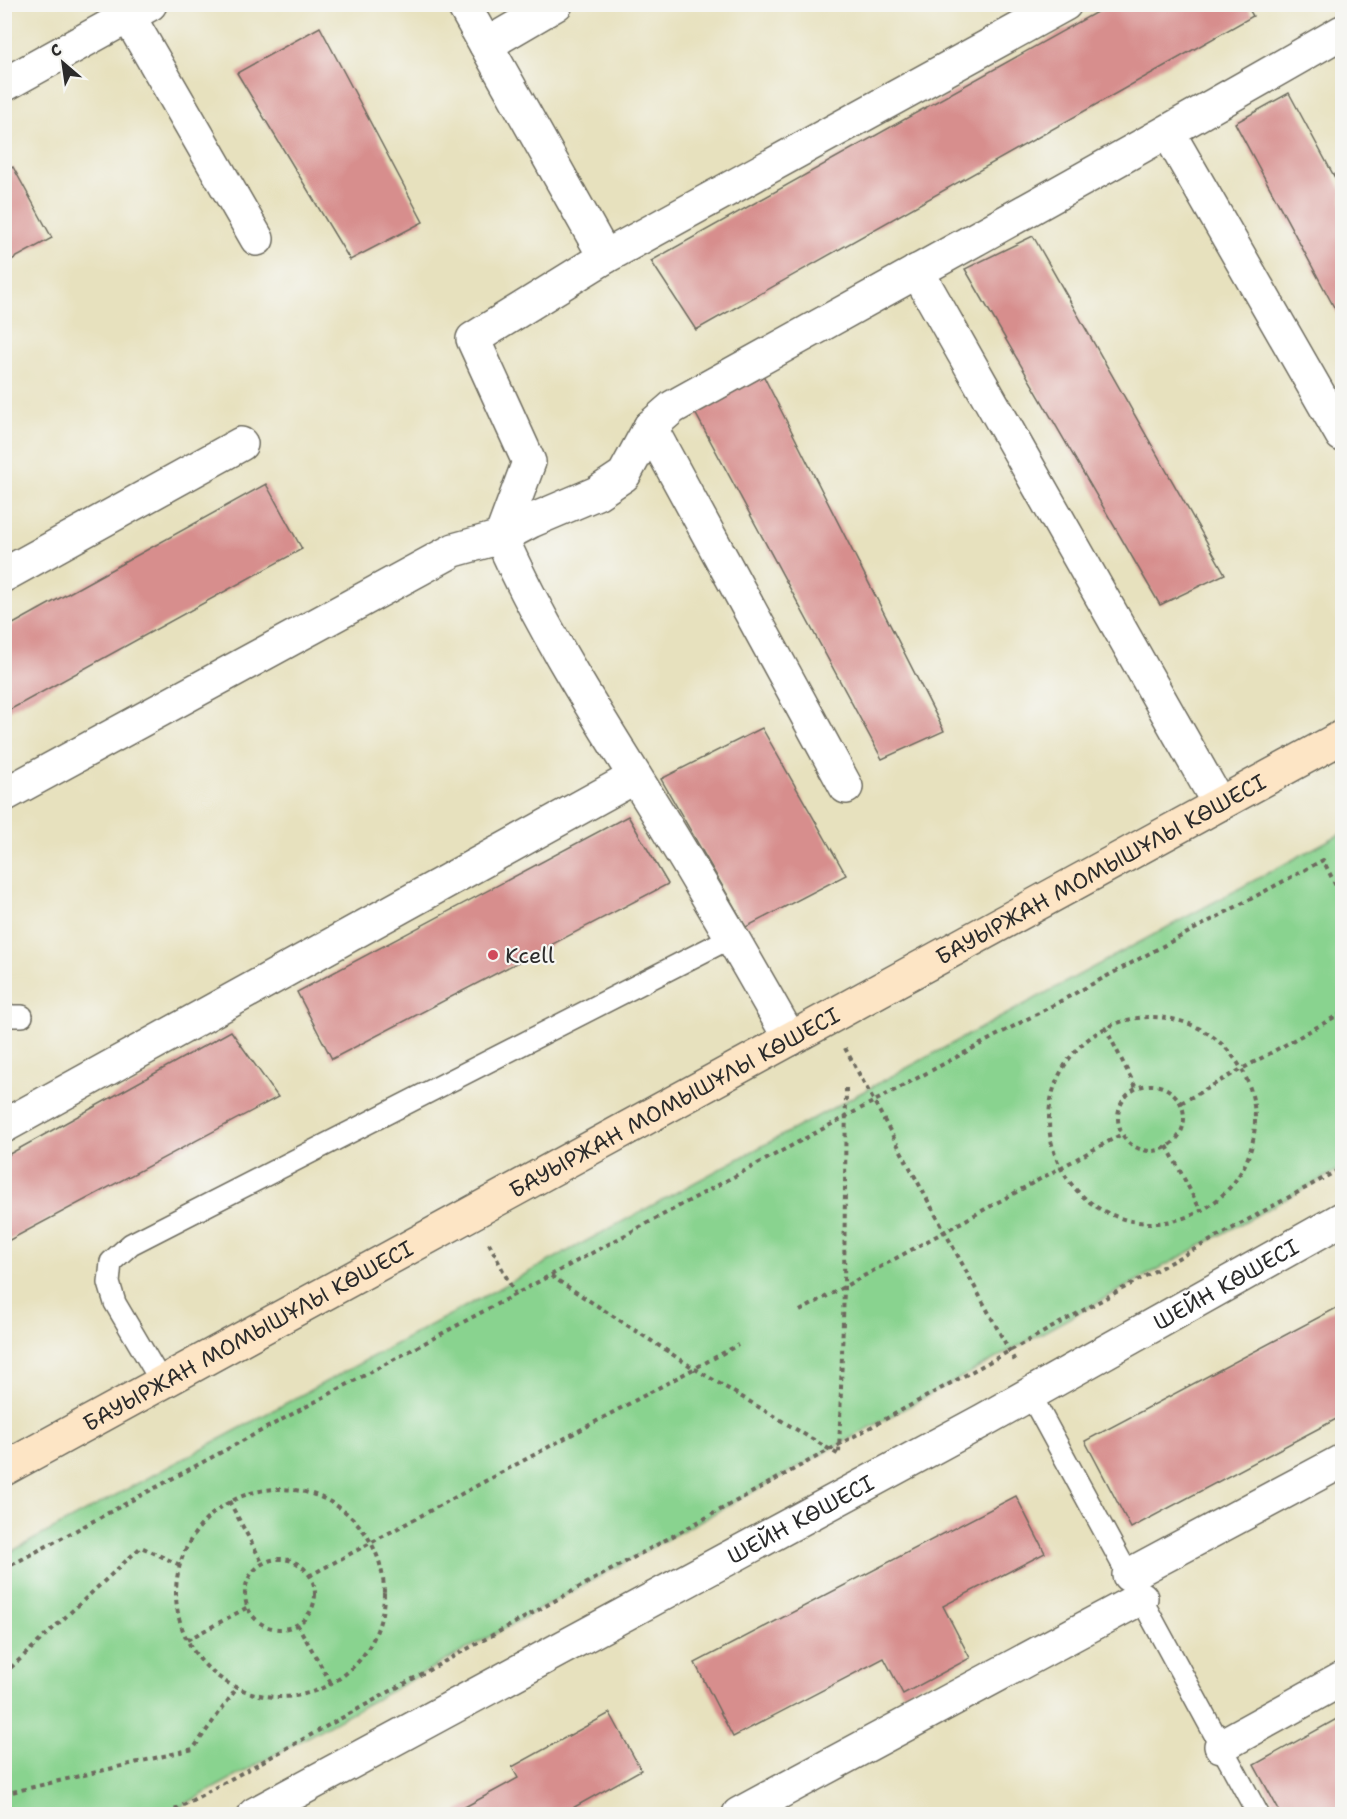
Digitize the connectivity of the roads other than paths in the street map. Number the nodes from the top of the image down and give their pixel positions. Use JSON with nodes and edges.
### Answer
{"nodes":[{"id":1,"x":463,"y":4,"type":"edge"},
{"id":2,"x":556,"y":4,"type":"edge"},
{"id":3,"x":1065,"y":4,"type":"edge"},
{"id":4,"x":140,"y":10,"type":"edge"},
{"id":5,"x":1342,"y":33,"type":"edge"},
{"id":6,"x":486,"y":45,"type":"junction"},
{"id":7,"x":4,"y":86,"type":"edge"},
{"id":8,"x":1168,"y":132,"type":"junction"},
{"id":9,"x":257,"y":239,"type":"dead end"},
{"id":10,"x":605,"y":257,"type":"junction"},
{"id":11,"x":917,"y":271,"type":"junction"},
{"id":12,"x":650,"y":427,"type":"junction"},
{"id":13,"x":1342,"y":435,"type":"edge"},
{"id":14,"x":241,"y":444,"type":"dead end"},
{"id":15,"x":501,"y":537,"type":"junction"},
{"id":16,"x":4,"y":575,"type":"edge"},
{"id":17,"x":1342,"y":737,"type":"edge"},
{"id":18,"x":635,"y":777,"type":"junction"},
{"id":19,"x":846,"y":787,"type":"dead end"},
{"id":20,"x":4,"y":795,"type":"edge"},
{"id":21,"x":1219,"y":804,"type":"junction"},
{"id":22,"x":732,"y":937,"type":"junction"},
{"id":23,"x":790,"y":1039,"type":"junction"},
{"id":24,"x":4,"y":1126,"type":"edge"},
{"id":25,"x":1342,"y":1219,"type":"edge"},
{"id":26,"x":162,"y":1383,"type":"junction"},
{"id":27,"x":1030,"y":1394,"type":"junction"},
{"id":28,"x":1342,"y":1461,"type":"edge"},
{"id":29,"x":4,"y":1469,"type":"edge"},
{"id":30,"x":1135,"y":1587,"type":"junction"},
{"id":31,"x":1342,"y":1679,"type":"edge"},
{"id":32,"x":1221,"y":1746,"type":"junction"},
{"id":33,"x":255,"y":1815,"type":"edge"},
{"id":34,"x":739,"y":1815,"type":"edge"},
{"id":35,"x":1258,"y":1815,"type":"edge"}],
"edges":[{"from":1,"to":6,"type":"street"},
{"from":2,"to":6,"type":"street"},
{"from":3,"to":10,"type":"street"},
{"from":4,"to":7,"type":"street"},
{"from":4,"to":9,"type":"street"},
{"from":5,"to":8,"type":"street"},
{"from":6,"to":10,"type":"street"},
{"from":8,"to":11,"type":"street"},
{"from":8,"to":13,"type":"street"},
{"from":10,"to":15,"type":"street"},
{"from":11,"to":12,"type":"street"},
{"from":11,"to":21,"type":"street"},
{"from":12,"to":15,"type":"street"},
{"from":12,"to":19,"type":"street"},
{"from":14,"to":16,"type":"street"},
{"from":15,"to":18,"type":"street"},
{"from":15,"to":20,"type":"street"},
{"from":17,"to":21,"type":"street","name":"БАУЫРЖАН МОМЫШҰЛЫ КӨШЕСІ"},
{"from":18,"to":22,"type":"street"},
{"from":18,"to":24,"type":"street"},
{"from":21,"to":23,"type":"street","name":"БАУЫРЖАН МОМЫШҰЛЫ КӨШЕСІ"},
{"from":22,"to":23,"type":"street"},
{"from":22,"to":26,"type":"lane"},
{"from":23,"to":26,"type":"street","name":"БАУЫРЖАН МОМЫШҰЛЫ КӨШЕСІ"},
{"from":25,"to":27,"type":"street","name":"ШЕЙН КӨШЕСІ"},
{"from":26,"to":29,"type":"street","name":"БАУЫРЖАН МОМЫШҰЛЫ КӨШЕСІ"},
{"from":27,"to":30,"type":"lane"},
{"from":27,"to":33,"type":"street","name":"ШЕЙН КӨШЕСІ"},
{"from":28,"to":30,"type":"street"},
{"from":30,"to":32,"type":"lane"},
{"from":30,"to":34,"type":"street"},
{"from":31,"to":32,"type":"street"},
{"from":32,"to":35,"type":"lane"}]}
